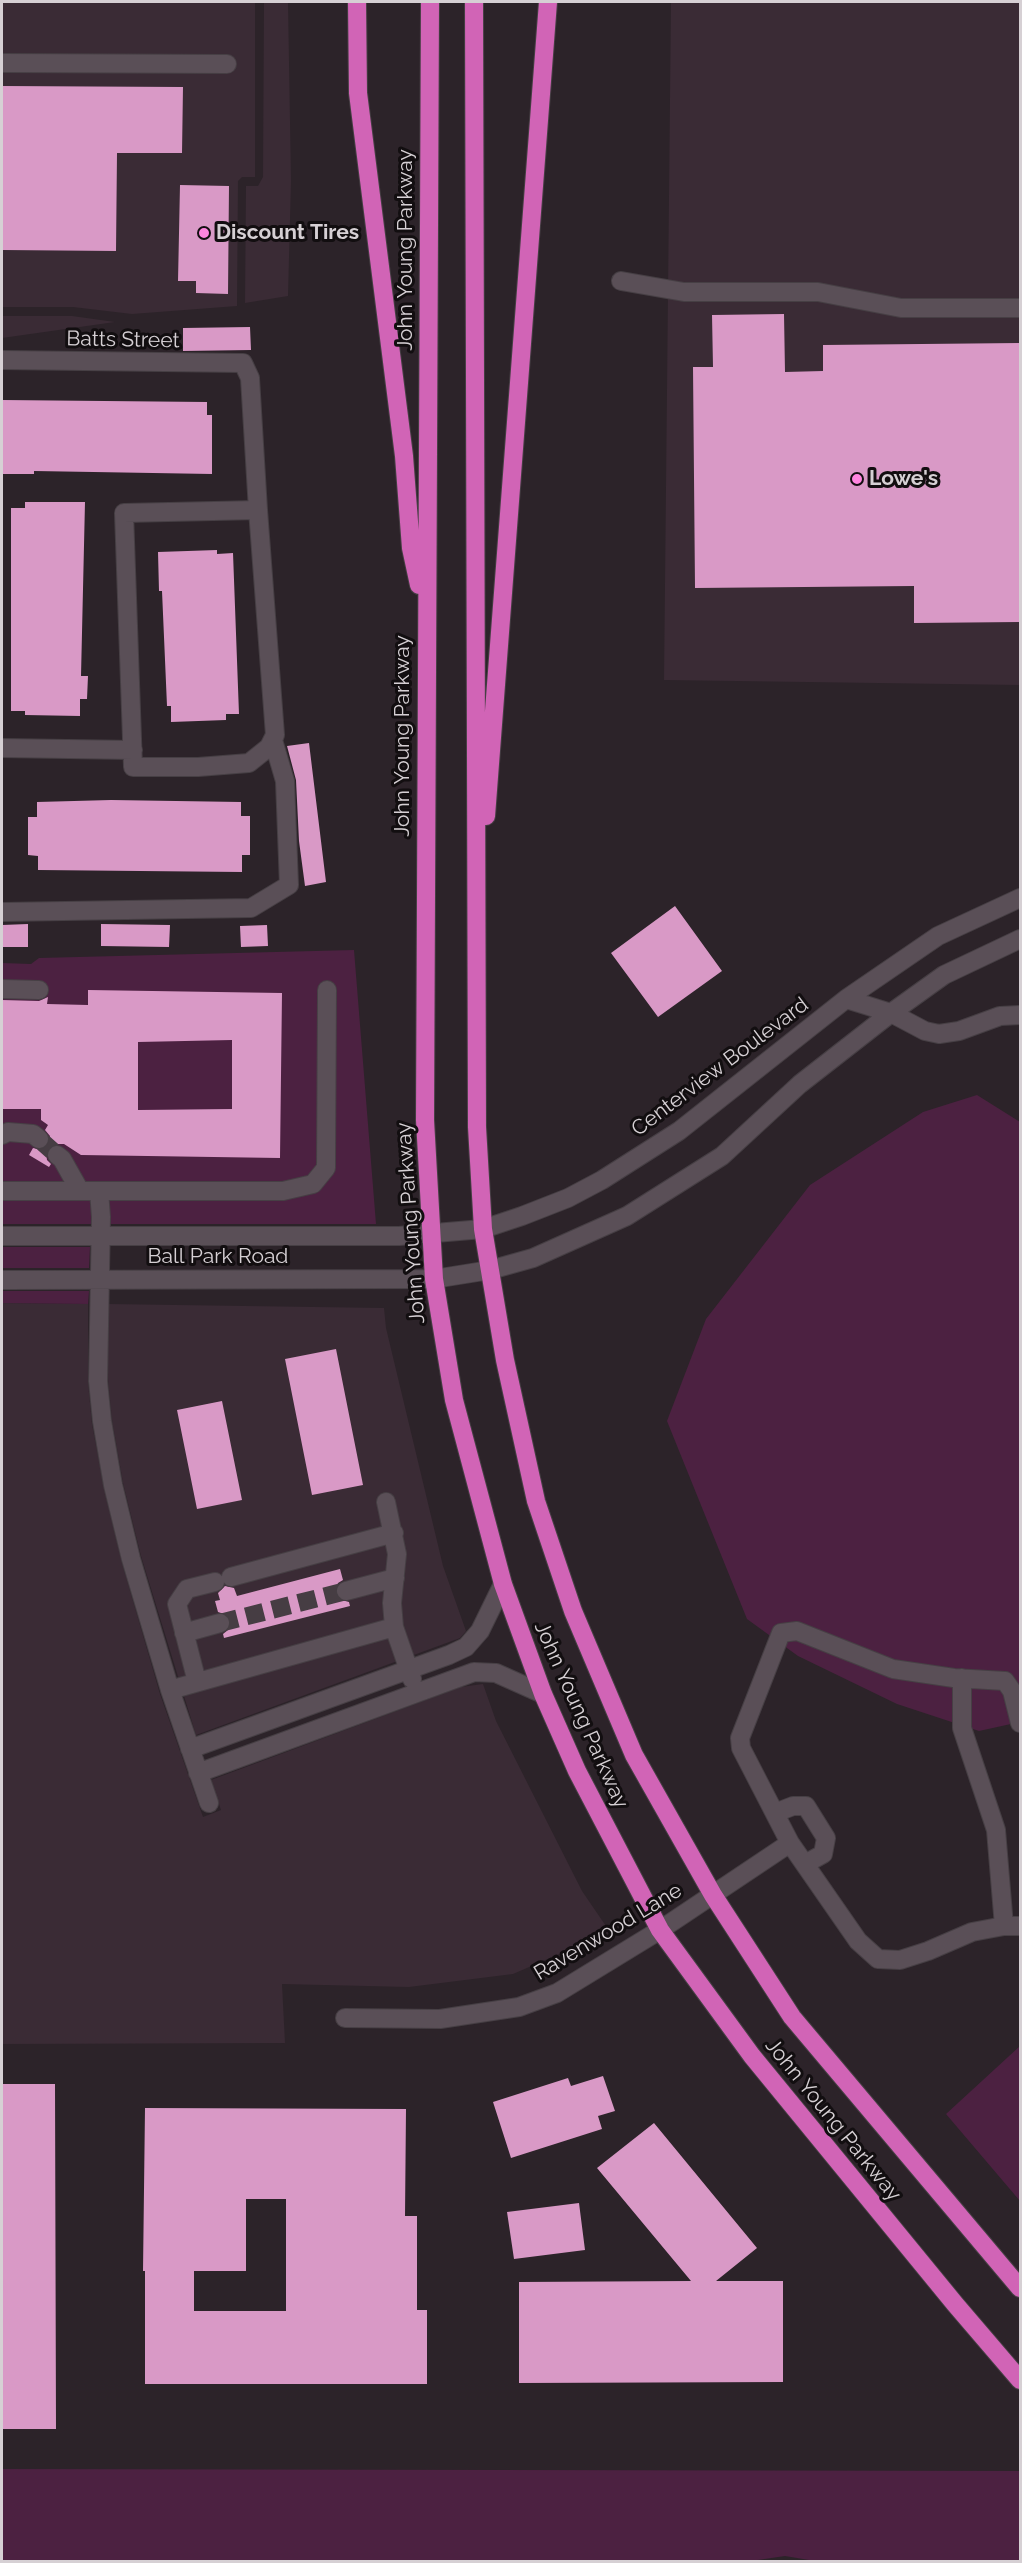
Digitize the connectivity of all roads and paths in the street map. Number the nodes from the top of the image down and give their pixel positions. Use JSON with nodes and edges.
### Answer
{"nodes":[{"id":1,"x":357,"y":2,"type":"edge"},
{"id":2,"x":430,"y":2,"type":"edge"},
{"id":3,"x":474,"y":2,"type":"edge"},
{"id":4,"x":548,"y":2,"type":"edge"},
{"id":5,"x":2,"y":63,"type":"edge"},
{"id":6,"x":227,"y":64,"type":"dead end"},
{"id":7,"x":621,"y":281,"type":"dead end"},
{"id":8,"x":1020,"y":308,"type":"edge"},
{"id":9,"x":2,"y":360,"type":"edge"},
{"id":10,"x":258,"y":510,"type":"junction"},
{"id":11,"x":426,"y":616,"type":"junction"},
{"id":12,"x":273,"y":740,"type":"junction"},
{"id":13,"x":2,"y":748,"type":"edge"},
{"id":14,"x":133,"y":750,"type":"junction"},
{"id":15,"x":1020,"y":898,"type":"edge"},
{"id":16,"x":2,"y":912,"type":"edge"},
{"id":17,"x":1020,"y":939,"type":"edge"},
{"id":18,"x":475,"y":944,"type":"junction"},
{"id":19,"x":2,"y":989,"type":"edge"},
{"id":20,"x":39,"y":990,"type":"dead end"},
{"id":21,"x":327,"y":990,"type":"dead end"},
{"id":22,"x":846,"y":999,"type":"junction"},
{"id":23,"x":891,"y":1013,"type":"junction"},
{"id":24,"x":1020,"y":1015,"type":"edge"},
{"id":25,"x":2,"y":1135,"type":"edge"},
{"id":26,"x":39,"y":1139,"type":"tunnel mouth"},
{"id":27,"x":57,"y":1155,"type":"tunnel mouth"},
{"id":28,"x":2,"y":1191,"type":"edge"},
{"id":29,"x":80,"y":1191,"type":"junction"},
{"id":30,"x":99,"y":1191,"type":"junction"},
{"id":31,"x":483,"y":1229,"type":"junction"},
{"id":32,"x":430,"y":1234,"type":"junction"},
{"id":33,"x":2,"y":1236,"type":"edge"},
{"id":34,"x":100,"y":1236,"type":"junction"},
{"id":35,"x":490,"y":1270,"type":"junction"},
{"id":36,"x":434,"y":1279,"type":"junction"},
{"id":37,"x":2,"y":1280,"type":"edge"},
{"id":38,"x":99,"y":1280,"type":"junction"},
{"id":39,"x":386,"y":1502,"type":"dead end"},
{"id":40,"x":394,"y":1533,"type":"junction"},
{"id":41,"x":395,"y":1578,"type":"junction"},
{"id":42,"x":503,"y":1584,"type":"junction"},
{"id":43,"x":346,"y":1591,"type":"tunnel mouth"},
{"id":44,"x":220,"y":1623,"type":"tunnel mouth"},
{"id":45,"x":394,"y":1627,"type":"junction"},
{"id":46,"x":184,"y":1633,"type":"junction"},
{"id":47,"x":408,"y":1670,"type":"junction"},
{"id":48,"x":962,"y":1678,"type":"junction"},
{"id":49,"x":197,"y":1682,"type":"junction"},
{"id":50,"x":170,"y":1690,"type":"junction"},
{"id":51,"x":417,"y":1692,"type":"junction"},
{"id":52,"x":543,"y":1694,"type":"junction"},
{"id":53,"x":1020,"y":1724,"type":"edge"},
{"id":54,"x":190,"y":1749,"type":"junction"},
{"id":55,"x":198,"y":1773,"type":"junction"},
{"id":56,"x":209,"y":1803,"type":"dead end"},
{"id":57,"x":775,"y":1813,"type":"junction"},
{"id":58,"x":790,"y":1843,"type":"junction"},
{"id":59,"x":805,"y":1864,"type":"junction"},
{"id":60,"x":713,"y":1895,"type":"junction"},
{"id":61,"x":1012,"y":1926,"type":"edge"},
{"id":62,"x":660,"y":1930,"type":"junction"},
{"id":63,"x":345,"y":2018,"type":"dead end"},
{"id":64,"x":1020,"y":2288,"type":"edge"},
{"id":65,"x":1020,"y":2380,"type":"edge"}],
"edges":[{"from":1,"to":11,"type":"highway"},
{"from":2,"to":11,"type":"highway","name":"John Young Parkway"},
{"from":3,"to":18,"type":"highway","name":"John Young Parkway"},
{"from":4,"to":18,"type":"highway"},
{"from":5,"to":6,"type":"street"},
{"from":7,"to":8,"type":"street"},
{"from":9,"to":10,"type":"street","name":"Batts Street"},
{"from":10,"to":12,"type":"street"},
{"from":10,"to":14,"type":"street"},
{"from":11,"to":32,"type":"highway","name":"John Young Parkway"},
{"from":12,"to":14,"type":"street"},
{"from":12,"to":16,"type":"street"},
{"from":13,"to":14,"type":"street"},
{"from":15,"to":22,"type":"street","name":"Centerview Boulevard"},
{"from":17,"to":23,"type":"street"},
{"from":18,"to":31,"type":"highway","name":"John Young Parkway"},
{"from":19,"to":20,"type":"street"},
{"from":21,"to":30,"type":"street"},
{"from":22,"to":23,"type":"street"},
{"from":22,"to":31,"type":"street","name":"Centerview Boulevard"},
{"from":23,"to":24,"type":"street"},
{"from":23,"to":35,"type":"street"},
{"from":25,"to":26,"type":"street"},
{"from":27,"to":29,"type":"street"},
{"from":28,"to":29,"type":"street"},
{"from":29,"to":30,"type":"street"},
{"from":30,"to":34,"type":"street"},
{"from":31,"to":32,"type":"street","name":"Centerview Boulevard"},
{"from":31,"to":35,"type":"highway","name":"John Young Parkway"},
{"from":32,"to":34,"type":"street","name":"Ball Park Road"},
{"from":32,"to":36,"type":"highway","name":"John Young Parkway"},
{"from":33,"to":34,"type":"street","name":"Ball Park Road"},
{"from":34,"to":38,"type":"street"},
{"from":35,"to":36,"type":"street"},
{"from":35,"to":60,"type":"highway","name":"John Young Parkway"},
{"from":36,"to":38,"type":"street","name":"Ball Park Road"},
{"from":36,"to":42,"type":"highway","name":"John Young Parkway"},
{"from":37,"to":38,"type":"street","name":"Ball Park Road"},
{"from":38,"to":50,"type":"street"},
{"from":39,"to":40,"type":"street"},
{"from":40,"to":41,"type":"street"},
{"from":40,"to":46,"type":"street"},
{"from":41,"to":43,"type":"street"},
{"from":41,"to":45,"type":"street"},
{"from":42,"to":47,"type":"street"},
{"from":42,"to":52,"type":"highway","name":"John Young Parkway"},
{"from":44,"to":46,"type":"street"},
{"from":45,"to":47,"type":"street"},
{"from":45,"to":49,"type":"street"},
{"from":46,"to":49,"type":"street"},
{"from":47,"to":51,"type":"street"},
{"from":47,"to":54,"type":"street"},
{"from":48,"to":53,"type":"street"},
{"from":48,"to":57,"type":"street"},
{"from":48,"to":61,"type":"street"},
{"from":49,"to":50,"type":"street"},
{"from":50,"to":54,"type":"street"},
{"from":51,"to":52,"type":"street"},
{"from":51,"to":55,"type":"street"},
{"from":52,"to":62,"type":"highway","name":"John Young Parkway"},
{"from":54,"to":55,"type":"street"},
{"from":55,"to":56,"type":"street"},
{"from":57,"to":58,"type":"street"},
{"from":57,"to":59,"type":"street"},
{"from":58,"to":59,"type":"street"},
{"from":58,"to":60,"type":"street","name":"Ravenwood Lane"},
{"from":59,"to":61,"type":"street"},
{"from":60,"to":62,"type":"street","name":"Ravenwood Lane"},
{"from":60,"to":64,"type":"highway","name":"John Young Parkway"},
{"from":62,"to":63,"type":"street","name":"Ravenwood Lane"},
{"from":62,"to":65,"type":"highway","name":"John Young Parkway"}]}
